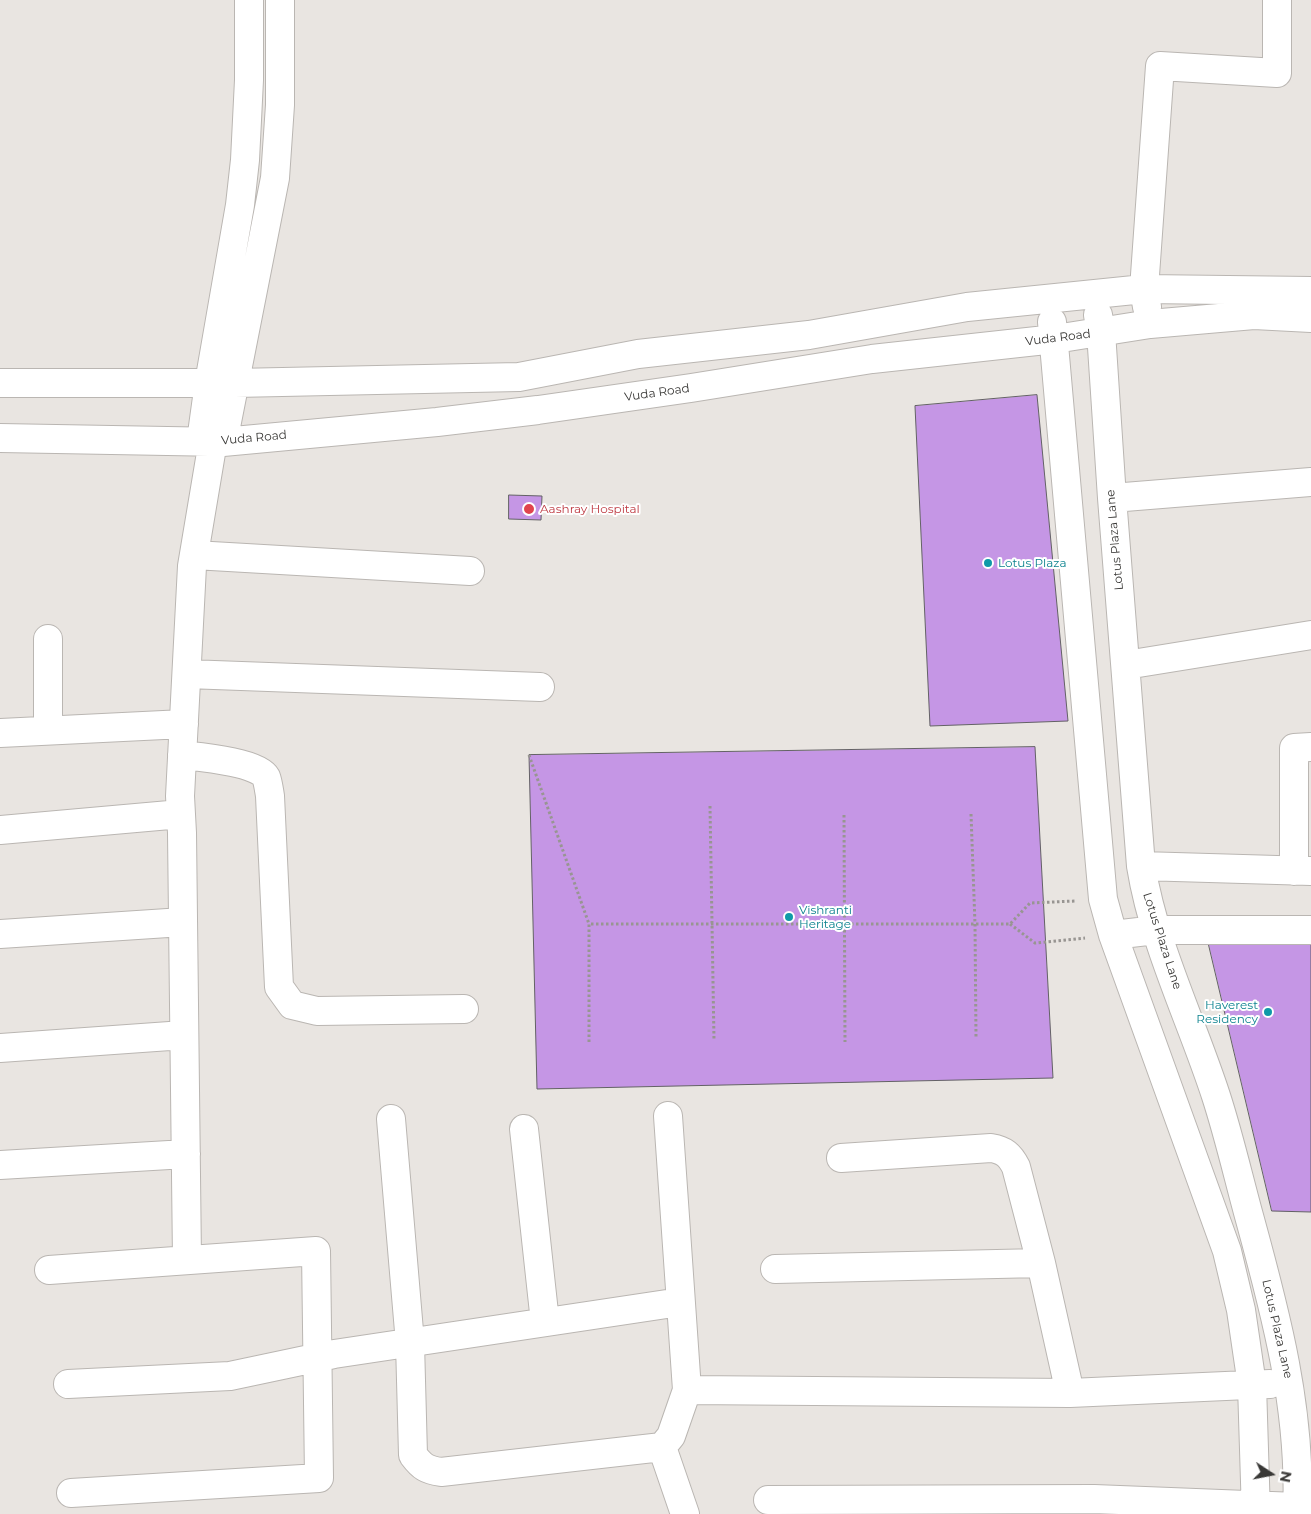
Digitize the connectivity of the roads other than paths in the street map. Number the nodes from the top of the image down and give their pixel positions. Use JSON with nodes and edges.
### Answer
{"nodes":[{"id":1,"x":249,"y":0,"type":"edge"},
{"id":2,"x":280,"y":0,"type":"edge"},
{"id":3,"x":1277,"y":0,"type":"edge"},
{"id":4,"x":1144,"y":289,"type":"junction"},
{"id":5,"x":1311,"y":291,"type":"edge"},
{"id":6,"x":1094,"y":294,"type":"junction"},
{"id":7,"x":1049,"y":299,"type":"junction"},
{"id":8,"x":1311,"y":318,"type":"edge"},
{"id":9,"x":1150,"y":324,"type":"junction"},
{"id":10,"x":1101,"y":332,"type":"junction"},
{"id":11,"x":1055,"y":339,"type":"junction"},
{"id":12,"x":227,"y":356,"type":"junction"},
{"id":13,"x":0,"y":383,"type":"edge"},
{"id":14,"x":0,"y":438,"type":"edge"},
{"id":15,"x":212,"y":441,"type":"junction"},
{"id":16,"x":1311,"y":482,"type":"edge"},
{"id":17,"x":1112,"y":498,"type":"junction"},
{"id":18,"x":194,"y":555,"type":"junction"},
{"id":19,"x":470,"y":571,"type":"dead end"},
{"id":20,"x":1311,"y":635,"type":"edge"},
{"id":21,"x":48,"y":639,"type":"dead end"},
{"id":22,"x":1126,"y":665,"type":"junction"},
{"id":23,"x":187,"y":674,"type":"junction"},
{"id":24,"x":540,"y":687,"type":"dead end"},
{"id":25,"x":184,"y":724,"type":"junction"},
{"id":26,"x":48,"y":730,"type":"junction"},
{"id":27,"x":0,"y":733,"type":"edge"},
{"id":28,"x":1311,"y":747,"type":"edge"},
{"id":29,"x":182,"y":755,"type":"junction"},
{"id":30,"x":181,"y":814,"type":"junction"},
{"id":31,"x":0,"y":830,"type":"edge"},
{"id":32,"x":1141,"y":866,"type":"junction"},
{"id":33,"x":1303,"y":871,"type":"edge"},
{"id":34,"x":1146,"y":897,"type":"junction"},
{"id":35,"x":1103,"y":899,"type":"junction"},
{"id":36,"x":183,"y":922,"type":"junction"},
{"id":37,"x":1156,"y":930,"type":"junction"},
{"id":38,"x":1311,"y":930,"type":"edge"},
{"id":39,"x":0,"y":934,"type":"edge"},
{"id":40,"x":1113,"y":935,"type":"junction"},
{"id":41,"x":464,"y":1009,"type":"dead end"},
{"id":42,"x":184,"y":1035,"type":"junction"},
{"id":43,"x":0,"y":1048,"type":"edge"},
{"id":44,"x":668,"y":1116,"type":"dead end"},
{"id":45,"x":391,"y":1119,"type":"dead end"},
{"id":46,"x":524,"y":1128,"type":"dead end"},
{"id":47,"x":186,"y":1154,"type":"junction"},
{"id":48,"x":841,"y":1158,"type":"dead end"},
{"id":49,"x":0,"y":1165,"type":"edge"},
{"id":50,"x":186,"y":1260,"type":"junction"},
{"id":51,"x":1041,"y":1263,"type":"junction"},
{"id":52,"x":775,"y":1269,"type":"dead end"},
{"id":53,"x":49,"y":1270,"type":"dead end"},
{"id":54,"x":680,"y":1302,"type":"junction"},
{"id":55,"x":545,"y":1322,"type":"junction"},
{"id":56,"x":410,"y":1342,"type":"junction"},
{"id":57,"x":318,"y":1357,"type":"junction"},
{"id":58,"x":1290,"y":1383,"type":"junction"},
{"id":59,"x":68,"y":1384,"type":"dead end"},
{"id":60,"x":1252,"y":1385,"type":"junction"},
{"id":61,"x":687,"y":1390,"type":"junction"},
{"id":62,"x":1070,"y":1393,"type":"junction"},
{"id":63,"x":662,"y":1447,"type":"junction"},
{"id":64,"x":1304,"y":1468,"type":"edge"},
{"id":65,"x":71,"y":1493,"type":"dead end"},
{"id":66,"x":768,"y":1500,"type":"dead end"},
{"id":67,"x":1094,"y":1507,"type":"edge"},
{"id":68,"x":1256,"y":1510,"type":"edge"},
{"id":69,"x":1297,"y":1511,"type":"edge"},
{"id":70,"x":685,"y":1514,"type":"edge"}],
"edges":[{"from":1,"to":12,"type":"street"},
{"from":2,"to":12,"type":"street"},
{"from":3,"to":4,"type":"street"},
{"from":4,"to":5,"type":"street"},
{"from":4,"to":6,"type":"street"},
{"from":4,"to":9,"type":"street"},
{"from":6,"to":7,"type":"street"},
{"from":6,"to":10,"type":"street","name":"Lotus Plaza Lane"},
{"from":7,"to":11,"type":"street"},
{"from":7,"to":12,"type":"street"},
{"from":8,"to":9,"type":"street","name":"Vuda Road"},
{"from":9,"to":10,"type":"street","name":"Vuda Road"},
{"from":10,"to":11,"type":"street","name":"Vuda Road"},
{"from":10,"to":17,"type":"street","name":"Lotus Plaza Lane"},
{"from":11,"to":15,"type":"street","name":"Vuda Road"},
{"from":11,"to":35,"type":"street"},
{"from":12,"to":13,"type":"street"},
{"from":12,"to":15,"type":"street"},
{"from":14,"to":15,"type":"street","name":"Vuda Road"},
{"from":15,"to":18,"type":"street"},
{"from":16,"to":17,"type":"street"},
{"from":17,"to":22,"type":"street","name":"Lotus Plaza Lane"},
{"from":18,"to":19,"type":"street"},
{"from":18,"to":23,"type":"street"},
{"from":20,"to":22,"type":"street"},
{"from":21,"to":26,"type":"street"},
{"from":22,"to":32,"type":"street","name":"Lotus Plaza Lane"},
{"from":23,"to":24,"type":"street"},
{"from":23,"to":25,"type":"street"},
{"from":25,"to":26,"type":"street"},
{"from":25,"to":29,"type":"street"},
{"from":26,"to":27,"type":"street"},
{"from":28,"to":33,"type":"street"},
{"from":29,"to":30,"type":"street"},
{"from":29,"to":41,"type":"street"},
{"from":30,"to":31,"type":"street"},
{"from":30,"to":36,"type":"street"},
{"from":32,"to":33,"type":"street"},
{"from":32,"to":34,"type":"street","name":"Lotus Plaza Lane"},
{"from":34,"to":35,"type":"street"},
{"from":34,"to":37,"type":"street","name":"Lotus Plaza Lane"},
{"from":35,"to":40,"type":"street"},
{"from":36,"to":39,"type":"street"},
{"from":36,"to":42,"type":"street"},
{"from":37,"to":38,"type":"street"},
{"from":37,"to":40,"type":"street"},
{"from":37,"to":58,"type":"street","name":"Lotus Plaza Lane"},
{"from":40,"to":60,"type":"street"},
{"from":42,"to":43,"type":"street"},
{"from":42,"to":47,"type":"street"},
{"from":44,"to":54,"type":"street"},
{"from":45,"to":56,"type":"street"},
{"from":46,"to":55,"type":"street"},
{"from":47,"to":49,"type":"street"},
{"from":47,"to":50,"type":"street"},
{"from":48,"to":51,"type":"street"},
{"from":50,"to":53,"type":"street"},
{"from":50,"to":57,"type":"street"},
{"from":51,"to":52,"type":"street"},
{"from":51,"to":62,"type":"street"},
{"from":54,"to":55,"type":"street"},
{"from":54,"to":61,"type":"street"},
{"from":55,"to":56,"type":"street"},
{"from":56,"to":57,"type":"street"},
{"from":56,"to":63,"type":"street"},
{"from":57,"to":59,"type":"street"},
{"from":57,"to":65,"type":"street"},
{"from":58,"to":60,"type":"street"},
{"from":58,"to":64,"type":"street","name":"Lotus Plaza Lane"},
{"from":60,"to":62,"type":"street"},
{"from":60,"to":68,"type":"street"},
{"from":61,"to":62,"type":"street"},
{"from":61,"to":63,"type":"street"},
{"from":63,"to":70,"type":"street"},
{"from":64,"to":69,"type":"street","name":"Lotus Plaza Lane"},
{"from":66,"to":67,"type":"street"},
{"from":67,"to":68,"type":"street"},
{"from":68,"to":69,"type":"street"}]}
